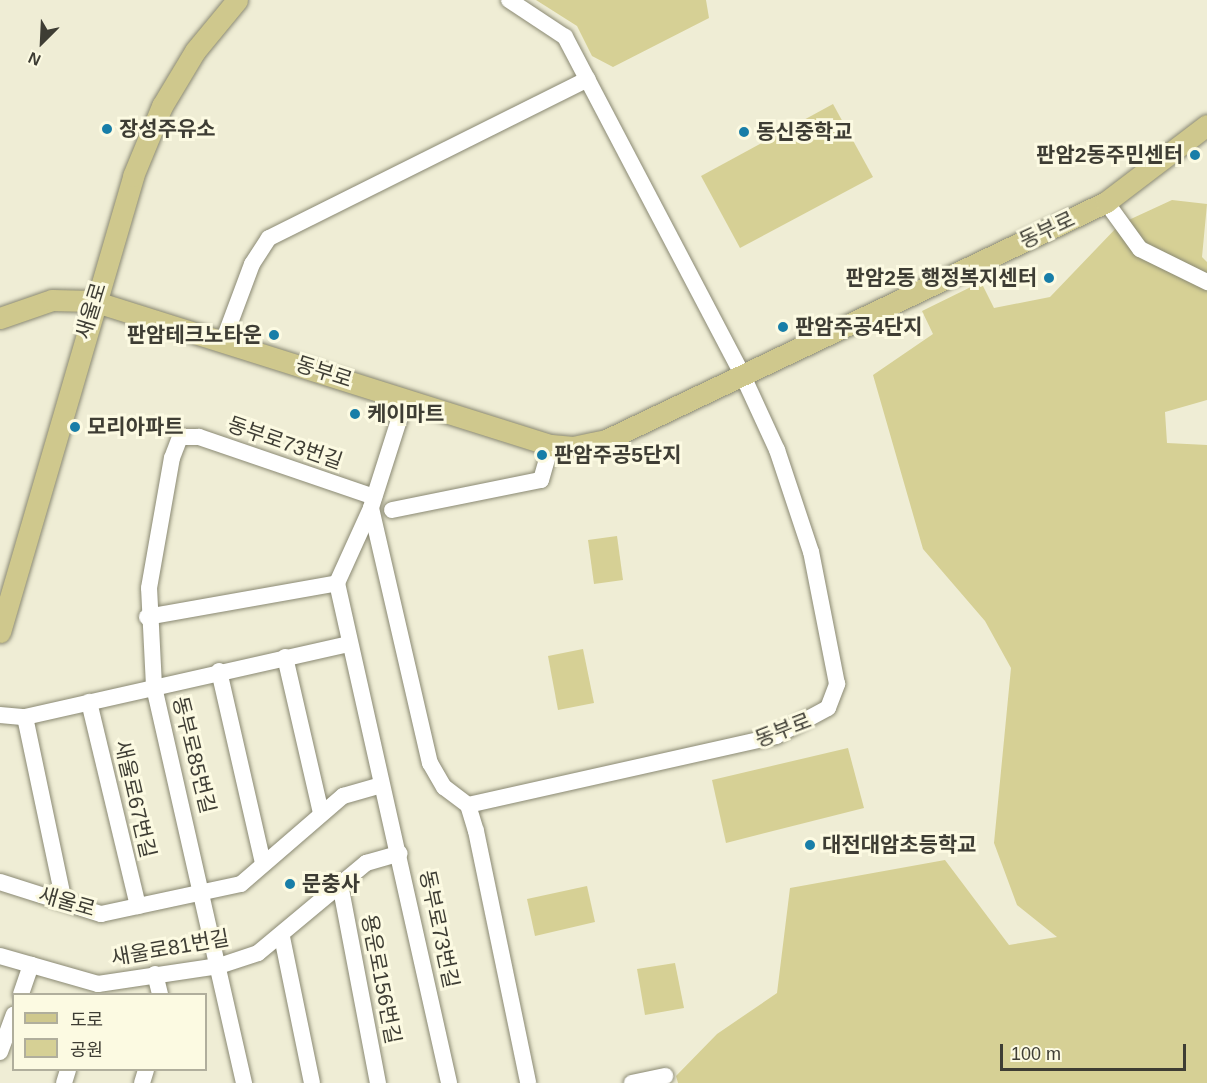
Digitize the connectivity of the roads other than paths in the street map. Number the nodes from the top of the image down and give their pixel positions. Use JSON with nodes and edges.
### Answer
{"nodes":[{"id":1,"x":510,"y":0,"type":"edge"},
{"id":2,"x":230,"y":3,"type":"edge"},
{"id":3,"x":588,"y":80,"type":"junction"},
{"id":4,"x":1207,"y":125,"type":"edge"},
{"id":5,"x":1106,"y":202,"type":"junction"},
{"id":6,"x":1207,"y":282,"type":"edge"},
{"id":7,"x":93,"y":301,"type":"junction"},
{"id":8,"x":0,"y":318,"type":"edge"},
{"id":9,"x":224,"y":339,"type":"junction"},
{"id":10,"x":742,"y":374,"type":"junction"},
{"id":11,"x":406,"y":398,"type":"junction"},
{"id":12,"x":180,"y":436,"type":"joint"},
{"id":13,"x":551,"y":445,"type":"junction"},
{"id":14,"x":373,"y":502,"type":"junction"},
{"id":15,"x":392,"y":510,"type":"dead end"},
{"id":16,"x":337,"y":583,"type":"junction"},
{"id":17,"x":147,"y":617,"type":"junction"},
{"id":18,"x":0,"y":632,"type":"edge"},
{"id":19,"x":350,"y":644,"type":"junction"},
{"id":20,"x":285,"y":657,"type":"junction"},
{"id":21,"x":219,"y":671,"type":"junction"},
{"id":22,"x":154,"y":686,"type":"junction"},
{"id":23,"x":89,"y":702,"type":"junction"},
{"id":24,"x":0,"y":715,"type":"edge"},
{"id":25,"x":25,"y":717,"type":"junction"},
{"id":26,"x":381,"y":785,"type":"junction"},
{"id":27,"x":468,"y":805,"type":"junction"},
{"id":28,"x":321,"y":813,"type":"junction"},
{"id":29,"x":400,"y":853,"type":"junction"},
{"id":30,"x":263,"y":863,"type":"junction"},
{"id":31,"x":0,"y":882,"type":"edge"},
{"id":32,"x":340,"y":884,"type":"junction"},
{"id":33,"x":205,"y":893,"type":"junction"},
{"id":34,"x":64,"y":902,"type":"junction"},
{"id":35,"x":138,"y":906,"type":"junction"},
{"id":36,"x":282,"y":938,"type":"junction"},
{"id":37,"x":0,"y":956,"type":"edge"},
{"id":38,"x":31,"y":965,"type":"junction"},
{"id":39,"x":219,"y":966,"type":"junction"},
{"id":40,"x":155,"y":974,"type":"junction"},
{"id":41,"x":96,"y":989,"type":"edge"},
{"id":42,"x":21,"y":993,"type":"edge"},
{"id":43,"x":160,"y":993,"type":"edge"},
{"id":44,"x":12,"y":1019,"type":"edge"},
{"id":45,"x":0,"y":1052,"type":"edge"},
{"id":46,"x":665,"y":1076,"type":"dead end"},
{"id":47,"x":244,"y":1083,"type":"edge"},
{"id":48,"x":312,"y":1083,"type":"edge"},
{"id":49,"x":378,"y":1083,"type":"edge"},
{"id":50,"x":449,"y":1083,"type":"edge"},
{"id":51,"x":528,"y":1083,"type":"edge"},
{"id":52,"x":632,"y":1083,"type":"edge"}],
"edges":[{"from":1,"to":3,"type":"street","name":"동부로"},
{"from":2,"to":7,"type":"main road","name":"새울로"},
{"from":3,"to":9,"type":"street"},
{"from":3,"to":10,"type":"street","name":"동부로"},
{"from":4,"to":5,"type":"main road","name":"동부로"},
{"from":5,"to":6,"type":"street"},
{"from":5,"to":10,"type":"main road","name":"동부로"},
{"from":7,"to":8,"type":"main road","name":"동부로"},
{"from":7,"to":9,"type":"main road","name":"동부로"},
{"from":7,"to":18,"type":"main road","name":"새울로"},
{"from":9,"to":11,"type":"main road","name":"동부로"},
{"from":10,"to":13,"type":"main road","name":"동부로"},
{"from":10,"to":27,"type":"street","name":"동부로"},
{"from":11,"to":13,"type":"main road","name":"동부로"},
{"from":11,"to":14,"type":"street"},
{"from":12,"to":14,"type":"street","name":"동부로73번길"},
{"from":12,"to":17,"type":"street","name":"동부로85번길"},
{"from":13,"to":15,"type":"street"},
{"from":14,"to":16,"type":"street"},
{"from":14,"to":27,"type":"street"},
{"from":16,"to":17,"type":"street"},
{"from":16,"to":19,"type":"street","name":"동부로73번길"},
{"from":17,"to":22,"type":"street","name":"동부로85번길"},
{"from":19,"to":20,"type":"street"},
{"from":19,"to":26,"type":"street","name":"동부로73번길"},
{"from":20,"to":21,"type":"street"},
{"from":20,"to":28,"type":"street"},
{"from":21,"to":22,"type":"street"},
{"from":21,"to":30,"type":"street"},
{"from":22,"to":23,"type":"street"},
{"from":22,"to":33,"type":"street","name":"동부로85번길"},
{"from":23,"to":25,"type":"street"},
{"from":23,"to":35,"type":"street","name":"새울로67번길"},
{"from":24,"to":25,"type":"street"},
{"from":25,"to":34,"type":"street"},
{"from":26,"to":28,"type":"street"},
{"from":26,"to":29,"type":"street","name":"동부로73번길"},
{"from":27,"to":51,"type":"street"},
{"from":28,"to":30,"type":"street"},
{"from":29,"to":32,"type":"street","name":"새울로81번길"},
{"from":29,"to":50,"type":"street","name":"동부로73번길"},
{"from":30,"to":33,"type":"street"},
{"from":31,"to":34,"type":"street","name":"새울로"},
{"from":32,"to":36,"type":"street","name":"새울로81번길"},
{"from":32,"to":49,"type":"street","name":"용운로156번길"},
{"from":33,"to":35,"type":"street","name":"새울로"},
{"from":33,"to":39,"type":"street","name":"동부로85번길"},
{"from":34,"to":35,"type":"street","name":"새울로"},
{"from":36,"to":39,"type":"street","name":"새울로81번길"},
{"from":36,"to":48,"type":"street"},
{"from":37,"to":38,"type":"street","name":"새울로81번길"},
{"from":38,"to":41,"type":"street","name":"새울로81번길"},
{"from":38,"to":42,"type":"street"},
{"from":39,"to":40,"type":"street","name":"새울로81번길"},
{"from":39,"to":47,"type":"street","name":"동부로85번길"},
{"from":40,"to":41,"type":"street","name":"새울로81번길"},
{"from":40,"to":43,"type":"street"},
{"from":44,"to":45,"type":"street"},
{"from":46,"to":52,"type":"street"}]}
